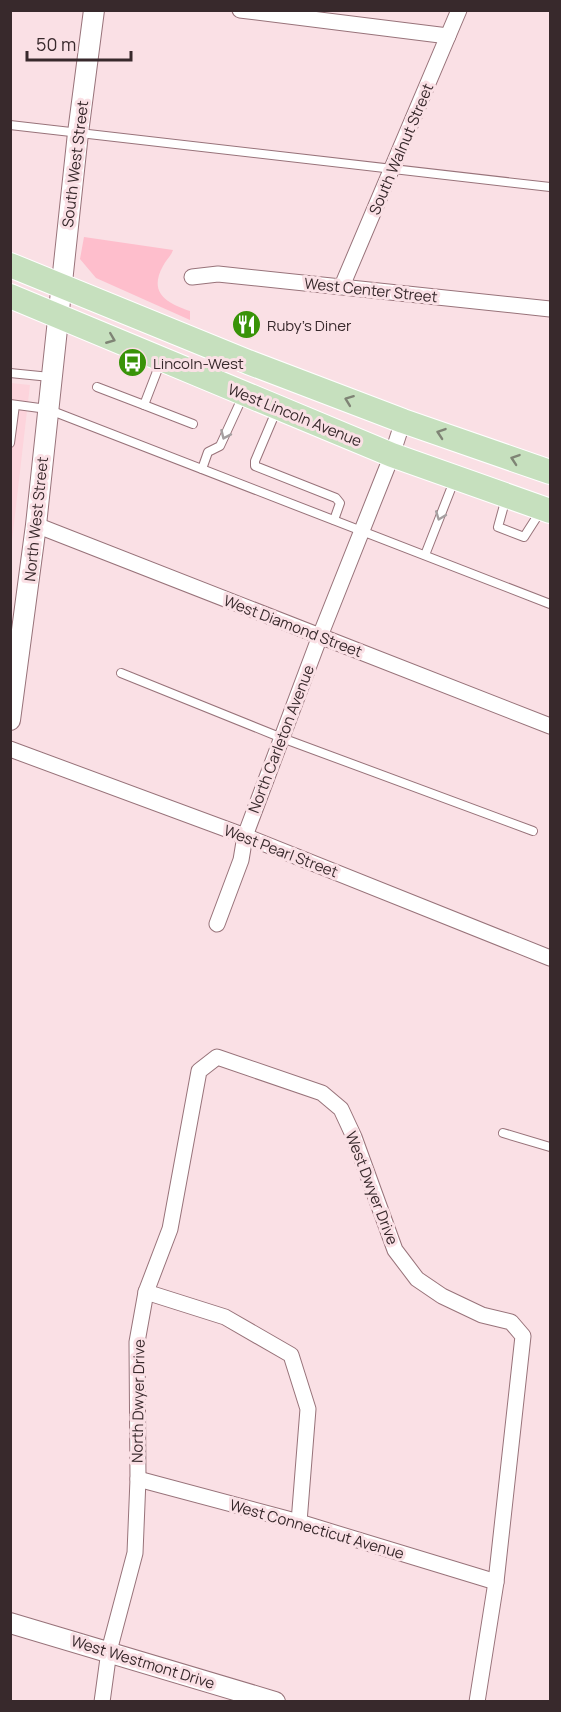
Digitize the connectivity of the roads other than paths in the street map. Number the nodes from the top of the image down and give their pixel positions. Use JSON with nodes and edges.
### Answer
{"nodes":[{"id":1,"x":94,"y":10,"type":"edge"},
{"id":2,"x":459,"y":10,"type":"edge"},
{"id":3,"x":245,"y":11,"type":"edge"},
{"id":4,"x":448,"y":36,"type":"junction"},
{"id":5,"x":10,"y":125,"type":"edge"},
{"id":6,"x":78,"y":133,"type":"junction"},
{"id":7,"x":393,"y":169,"type":"junction"},
{"id":8,"x":550,"y":187,"type":"edge"},
{"id":9,"x":10,"y":265,"type":"edge"},
{"id":10,"x":192,"y":277,"type":"dead end"},
{"id":11,"x":61,"y":285,"type":"junction"},
{"id":12,"x":342,"y":286,"type":"junction"},
{"id":13,"x":10,"y":296,"type":"edge"},
{"id":14,"x":550,"y":309,"type":"edge"},
{"id":15,"x":57,"y":317,"type":"junction"},
{"id":16,"x":161,"y":360,"type":"junction"},
{"id":17,"x":10,"y":373,"type":"edge"},
{"id":18,"x":50,"y":377,"type":"junction"},
{"id":19,"x":97,"y":387,"type":"dead end"},
{"id":20,"x":244,"y":394,"type":"junction"},
{"id":21,"x":13,"y":405,"type":"edge"},
{"id":22,"x":144,"y":405,"type":"junction"},
{"id":23,"x":278,"y":408,"type":"junction"},
{"id":24,"x":47,"y":409,"type":"junction"},
{"id":25,"x":404,"y":421,"type":"junction"},
{"id":26,"x":193,"y":424,"type":"dead end"},
{"id":27,"x":10,"y":443,"type":"edge"},
{"id":28,"x":392,"y":455,"type":"junction"},
{"id":29,"x":202,"y":469,"type":"junction"},
{"id":30,"x":550,"y":472,"type":"edge"},
{"id":31,"x":456,"y":477,"type":"junction"},
{"id":32,"x":507,"y":494,"type":"junction"},
{"id":33,"x":547,"y":509,"type":"edge"},
{"id":34,"x":334,"y":520,"type":"junction"},
{"id":35,"x":36,"y":525,"type":"junction"},
{"id":36,"x":362,"y":531,"type":"junction"},
{"id":37,"x":425,"y":555,"type":"junction"},
{"id":38,"x":550,"y":604,"type":"edge"},
{"id":39,"x":320,"y":636,"type":"junction"},
{"id":40,"x":16,"y":643,"type":"edge"},
{"id":41,"x":121,"y":673,"type":"dead end"},
{"id":42,"x":10,"y":720,"type":"edge"},
{"id":43,"x":550,"y":726,"type":"edge"},
{"id":44,"x":282,"y":738,"type":"junction"},
{"id":45,"x":10,"y":749,"type":"edge"},
{"id":46,"x":533,"y":831,"type":"dead end"},
{"id":47,"x":244,"y":836,"type":"junction"},
{"id":48,"x":216,"y":924,"type":"dead end"},
{"id":49,"x":550,"y":958,"type":"edge"},
{"id":50,"x":217,"y":1057,"type":"joint"},
{"id":51,"x":503,"y":1133,"type":"dead end"},
{"id":52,"x":550,"y":1147,"type":"edge"},
{"id":53,"x":146,"y":1292,"type":"junction"},
{"id":54,"x":138,"y":1479,"type":"junction"},
{"id":55,"x":299,"y":1522,"type":"junction"},
{"id":56,"x":496,"y":1582,"type":"junction"},
{"id":57,"x":10,"y":1623,"type":"edge"},
{"id":58,"x":109,"y":1651,"type":"junction"},
{"id":59,"x":102,"y":1701,"type":"edge"},
{"id":60,"x":275,"y":1701,"type":"edge"},
{"id":61,"x":477,"y":1701,"type":"edge"}],
"edges":[{"from":1,"to":6,"type":"street","name":"South West Street"},
{"from":2,"to":4,"type":"street","name":"South Walnut Street"},
{"from":3,"to":4,"type":"street"},
{"from":4,"to":7,"type":"street","name":"South Walnut Street"},
{"from":5,"to":6,"type":"lane"},
{"from":6,"to":7,"type":"lane"},
{"from":6,"to":11,"type":"street","name":"South West Street"},
{"from":7,"to":8,"type":"lane"},
{"from":7,"to":12,"type":"street","name":"South Walnut Street"},
{"from":9,"to":11,"type":"main road"},
{"from":10,"to":12,"type":"street","name":"West Center Street"},
{"from":11,"to":15,"type":"street","name":"South West Street"},
{"from":25,"to":11,"type":"main road","one_way":true},
{"from":12,"to":14,"type":"street","name":"West Center Street"},
{"from":13,"to":15,"type":"main road","name":"West Lincoln Avenue"},
{"from":15,"to":16,"type":"main road","name":"West Lincoln Avenue","one_way":true},
{"from":15,"to":18,"type":"street","name":"North West Street"},
{"from":16,"to":20,"type":"main road","name":"West Lincoln Avenue"},
{"from":16,"to":22,"type":"lane"},
{"from":17,"to":18,"type":"lane"},
{"from":18,"to":24,"type":"street","name":"North West Street"},
{"from":19,"to":22,"type":"lane"},
{"from":20,"to":23,"type":"main road","name":"West Lincoln Avenue"},
{"from":20,"to":29,"type":"lane","one_way":true},
{"from":21,"to":24,"type":"lane"},
{"from":21,"to":27,"type":"lane"},
{"from":22,"to":26,"type":"lane"},
{"from":23,"to":28,"type":"main road","name":"West Lincoln Avenue"},
{"from":23,"to":34,"type":"lane"},
{"from":24,"to":29,"type":"lane"},
{"from":24,"to":35,"type":"street","name":"North West Street"},
{"from":25,"to":28,"type":"street","name":"North Carleton Avenue"},
{"from":30,"to":25,"type":"main road","one_way":true},
{"from":28,"to":31,"type":"main road","name":"West Lincoln Avenue"},
{"from":28,"to":36,"type":"street","name":"North Carleton Avenue"},
{"from":29,"to":34,"type":"lane"},
{"from":31,"to":32,"type":"main road","name":"West Lincoln Avenue"},
{"from":31,"to":37,"type":"lane","one_way":true},
{"from":32,"to":33,"type":"main road","name":"West Lincoln Avenue"},
{"from":32,"to":33,"type":"lane"},
{"from":34,"to":36,"type":"lane"},
{"from":35,"to":39,"type":"street","name":"West Diamond Street"},
{"from":35,"to":40,"type":"street","name":"North West Street"},
{"from":36,"to":37,"type":"lane"},
{"from":36,"to":39,"type":"street","name":"North Carleton Avenue"},
{"from":37,"to":38,"type":"lane"},
{"from":39,"to":43,"type":"street","name":"West Diamond Street"},
{"from":39,"to":44,"type":"street","name":"North Carleton Avenue"},
{"from":40,"to":42,"type":"street","name":"North West Street"},
{"from":41,"to":44,"type":"lane"},
{"from":44,"to":46,"type":"lane"},
{"from":44,"to":47,"type":"street","name":"North Carleton Avenue"},
{"from":45,"to":47,"type":"street","name":"West Pearl Street"},
{"from":47,"to":48,"type":"street","name":"North Carleton Avenue"},
{"from":47,"to":49,"type":"street","name":"West Pearl Street"},
{"from":50,"to":53,"type":"street","name":"North Dwyer Drive"},
{"from":50,"to":56,"type":"street","name":"West Dwyer Drive"},
{"from":51,"to":52,"type":"lane"},
{"from":53,"to":54,"type":"street","name":"North Dwyer Drive"},
{"from":53,"to":55,"type":"street"},
{"from":54,"to":55,"type":"street","name":"West Connecticut Avenue"},
{"from":54,"to":58,"type":"street","name":"North Dwyer Drive"},
{"from":55,"to":56,"type":"street","name":"West Connecticut Avenue"},
{"from":56,"to":61,"type":"street"},
{"from":57,"to":58,"type":"street","name":"West Westmont Drive"},
{"from":58,"to":59,"type":"street"},
{"from":58,"to":60,"type":"street","name":"West Westmont Drive"}]}
